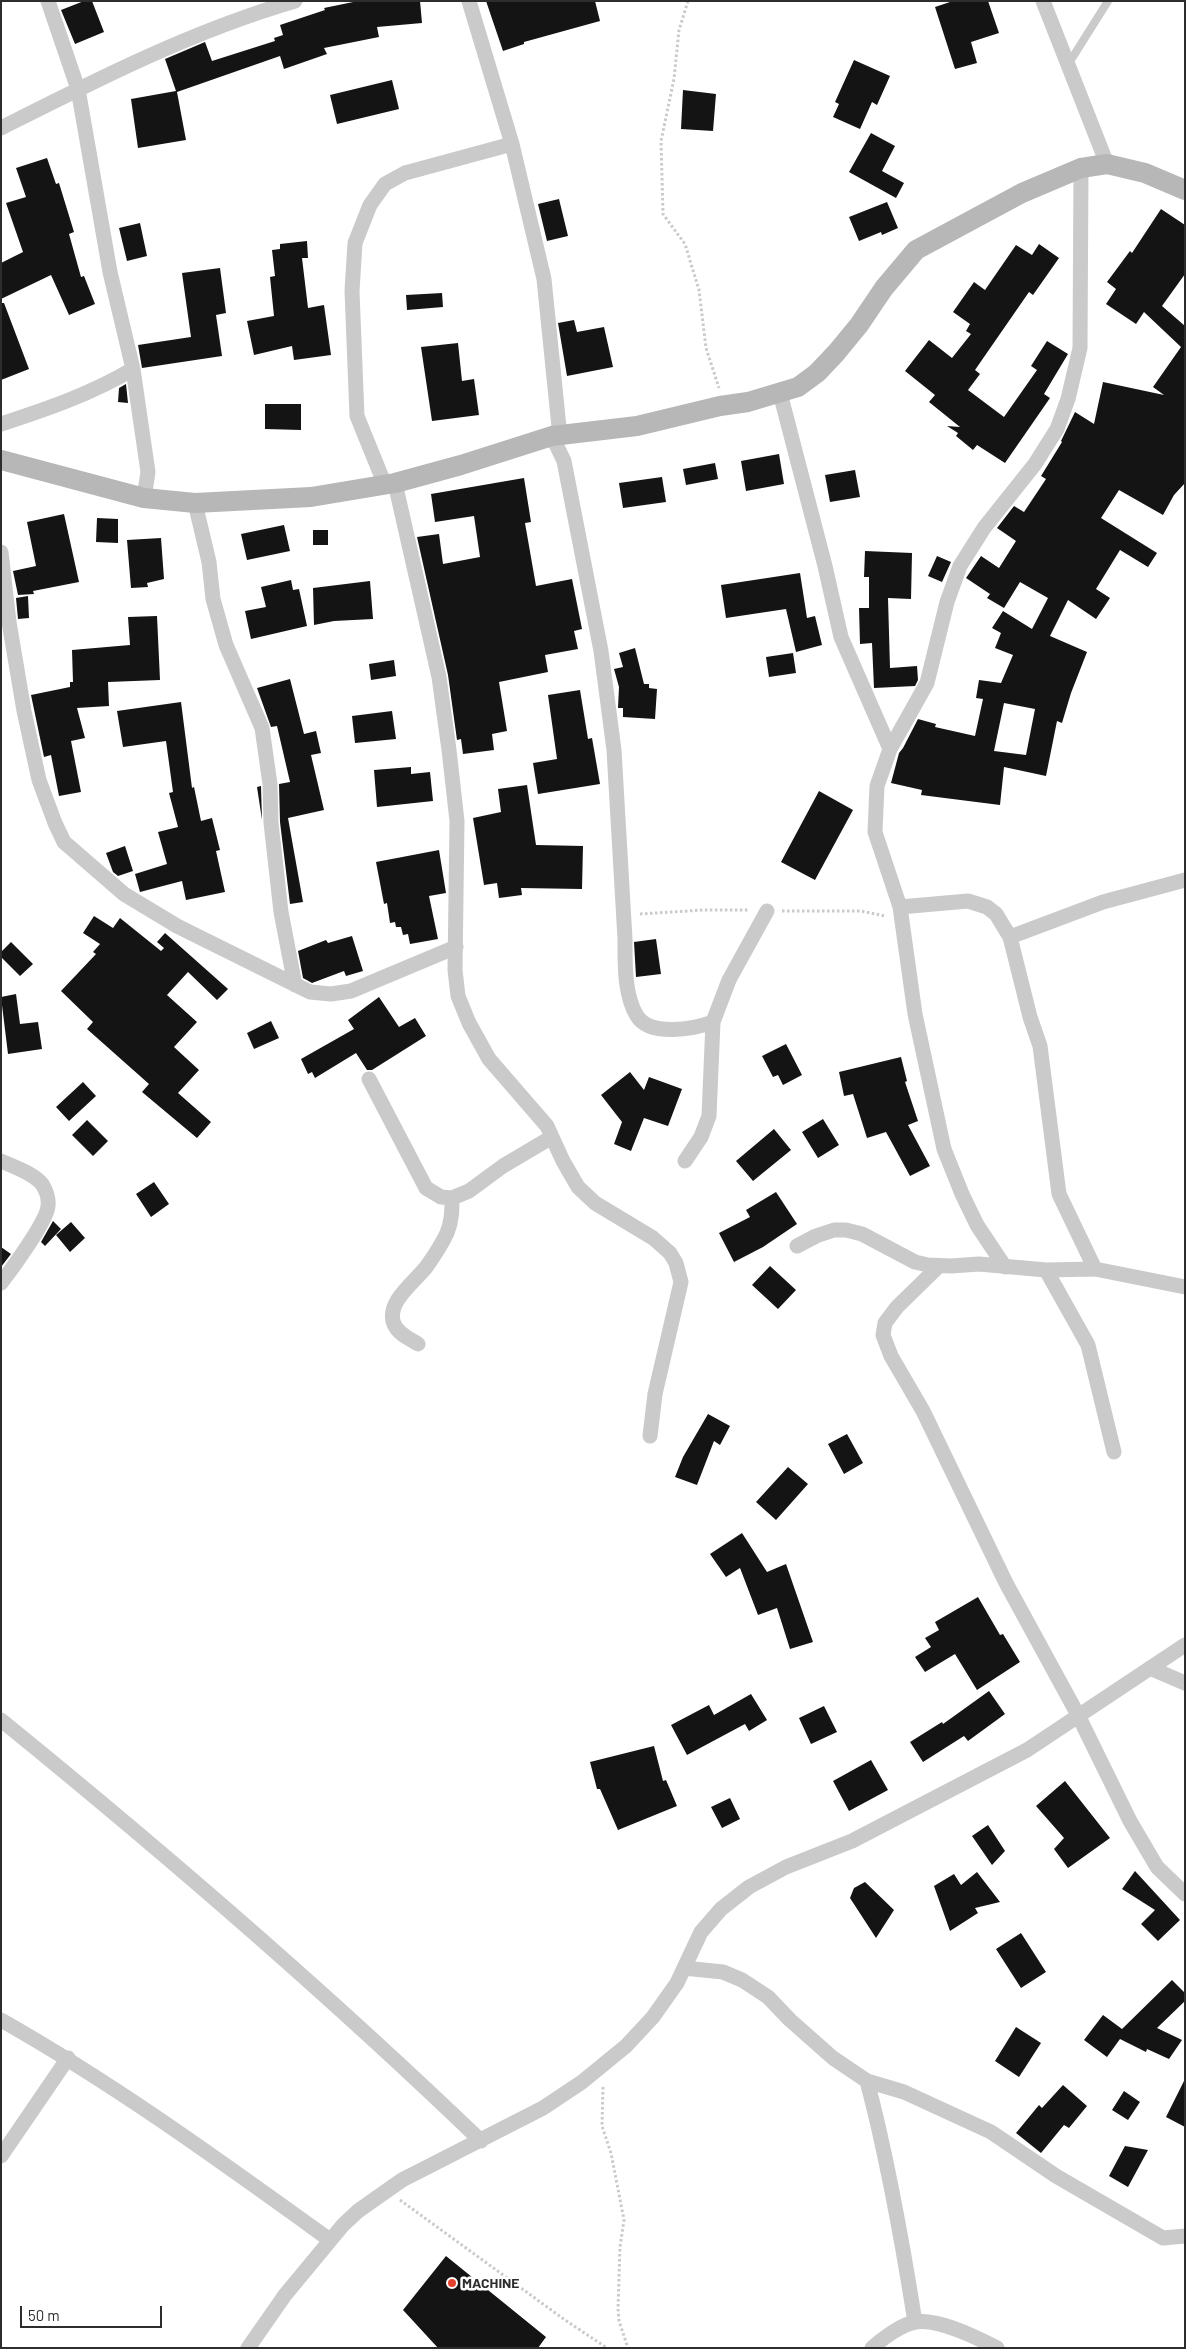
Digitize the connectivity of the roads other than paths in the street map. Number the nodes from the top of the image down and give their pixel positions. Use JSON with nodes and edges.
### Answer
{"nodes":[{"id":1,"x":48,"y":1,"type":"edge"},
{"id":2,"x":295,"y":1,"type":"edge"},
{"id":3,"x":469,"y":1,"type":"edge"},
{"id":4,"x":1043,"y":1,"type":"edge"},
{"id":5,"x":1108,"y":1,"type":"edge"},
{"id":6,"x":257,"y":6,"type":"edge"},
{"id":7,"x":1068,"y":63,"type":"junction"},
{"id":8,"x":78,"y":89,"type":"junction"},
{"id":9,"x":1,"y":128,"type":"edge"},
{"id":10,"x":512,"y":144,"type":"junction"},
{"id":11,"x":1107,"y":164,"type":"junction"},
{"id":12,"x":1081,"y":168,"type":"junction"},
{"id":13,"x":1185,"y":190,"type":"edge"},
{"id":14,"x":134,"y":370,"type":"junction"},
{"id":15,"x":780,"y":393,"type":"junction"},
{"id":16,"x":1,"y":424,"type":"edge"},
{"id":17,"x":556,"y":437,"type":"junction"},
{"id":18,"x":1,"y":460,"type":"edge"},
{"id":19,"x":390,"y":484,"type":"junction"},
{"id":20,"x":144,"y":498,"type":"junction"},
{"id":21,"x":195,"y":503,"type":"junction"},
{"id":22,"x":1,"y":552,"type":"edge"},
{"id":23,"x":5,"y":623,"type":"edge"},
{"id":24,"x":890,"y":749,"type":"junction"},
{"id":25,"x":1185,"y":880,"type":"edge"},
{"id":26,"x":900,"y":907,"type":"junction"},
{"id":27,"x":766,"y":911,"type":"dead end"},
{"id":28,"x":1010,"y":937,"type":"junction"},
{"id":29,"x":456,"y":948,"type":"junction"},
{"id":30,"x":295,"y":984,"type":"junction"},
{"id":31,"x":714,"y":1022,"type":"junction"},
{"id":32,"x":369,"y":1079,"type":"dead end"},
{"id":33,"x":552,"y":1137,"type":"junction"},
{"id":34,"x":1,"y":1161,"type":"edge"},
{"id":35,"x":685,"y":1161,"type":"dead end"},
{"id":36,"x":452,"y":1198,"type":"junction"},
{"id":37,"x":797,"y":1246,"type":"dead end"},
{"id":38,"x":939,"y":1266,"type":"junction"},
{"id":39,"x":1005,"y":1267,"type":"junction"},
{"id":40,"x":1095,"y":1269,"type":"junction"},
{"id":41,"x":1046,"y":1270,"type":"junction"},
{"id":42,"x":1,"y":1283,"type":"edge"},
{"id":43,"x":1185,"y":1287,"type":"edge"},
{"id":44,"x":418,"y":1344,"type":"dead end"},
{"id":45,"x":650,"y":1436,"type":"dead end"},
{"id":46,"x":1114,"y":1452,"type":"dead end"},
{"id":47,"x":1185,"y":1645,"type":"edge"},
{"id":48,"x":1150,"y":1668,"type":"junction"},
{"id":49,"x":1185,"y":1683,"type":"edge"},
{"id":50,"x":1078,"y":1715,"type":"junction"},
{"id":51,"x":1,"y":1720,"type":"edge"},
{"id":52,"x":1185,"y":1894,"type":"edge"},
{"id":53,"x":684,"y":1968,"type":"junction"},
{"id":54,"x":1,"y":2020,"type":"edge"},
{"id":55,"x":68,"y":2058,"type":"junction"},
{"id":56,"x":867,"y":2080,"type":"junction"},
{"id":57,"x":481,"y":2141,"type":"junction"},
{"id":58,"x":1,"y":2156,"type":"edge"},
{"id":59,"x":1185,"y":2236,"type":"edge"},
{"id":60,"x":330,"y":2240,"type":"junction"},
{"id":61,"x":915,"y":2322,"type":"junction"},
{"id":62,"x":248,"y":2348,"type":"edge"},
{"id":63,"x":872,"y":2348,"type":"edge"},
{"id":64,"x":998,"y":2348,"type":"edge"}],
"edges":[{"from":1,"to":8,"type":"street"},
{"from":2,"to":6,"type":"street"},
{"from":3,"to":10,"type":"street"},
{"from":4,"to":7,"type":"street"},
{"from":5,"to":7,"type":"lane"},
{"from":6,"to":8,"type":"street"},
{"from":7,"to":11,"type":"street"},
{"from":8,"to":9,"type":"street"},
{"from":8,"to":14,"type":"street"},
{"from":10,"to":17,"type":"street"},
{"from":10,"to":19,"type":"street"},
{"from":11,"to":12,"type":"street"},
{"from":11,"to":13,"type":"street"},
{"from":12,"to":15,"type":"street"},
{"from":12,"to":24,"type":"street"},
{"from":14,"to":16,"type":"street"},
{"from":14,"to":20,"type":"street"},
{"from":15,"to":17,"type":"street"},
{"from":15,"to":24,"type":"street"},
{"from":17,"to":19,"type":"street"},
{"from":17,"to":31,"type":"street"},
{"from":18,"to":20,"type":"street"},
{"from":19,"to":21,"type":"street"},
{"from":19,"to":29,"type":"street"},
{"from":20,"to":21,"type":"street"},
{"from":21,"to":30,"type":"street"},
{"from":22,"to":23,"type":"street"},
{"from":23,"to":30,"type":"street"},
{"from":24,"to":26,"type":"street"},
{"from":25,"to":28,"type":"street"},
{"from":26,"to":28,"type":"street"},
{"from":26,"to":39,"type":"street"},
{"from":27,"to":31,"type":"street"},
{"from":28,"to":40,"type":"street"},
{"from":29,"to":30,"type":"street"},
{"from":29,"to":33,"type":"street"},
{"from":31,"to":35,"type":"street"},
{"from":32,"to":36,"type":"street"},
{"from":33,"to":36,"type":"street"},
{"from":33,"to":45,"type":"street"},
{"from":34,"to":42,"type":"street"},
{"from":36,"to":44,"type":"street"},
{"from":37,"to":38,"type":"street"},
{"from":38,"to":39,"type":"street"},
{"from":38,"to":50,"type":"street"},
{"from":39,"to":41,"type":"street"},
{"from":40,"to":41,"type":"street"},
{"from":40,"to":43,"type":"street"},
{"from":41,"to":46,"type":"street"},
{"from":47,"to":48,"type":"street"},
{"from":48,"to":49,"type":"street"},
{"from":48,"to":50,"type":"street"},
{"from":50,"to":52,"type":"street"},
{"from":50,"to":53,"type":"street"},
{"from":51,"to":57,"type":"street"},
{"from":53,"to":56,"type":"street"},
{"from":53,"to":57,"type":"street"},
{"from":54,"to":55,"type":"street"},
{"from":55,"to":58,"type":"street"},
{"from":55,"to":60,"type":"street"},
{"from":56,"to":59,"type":"street"},
{"from":56,"to":61,"type":"street"},
{"from":57,"to":60,"type":"street"},
{"from":60,"to":62,"type":"street"},
{"from":61,"to":63,"type":"street"},
{"from":61,"to":64,"type":"street"}]}
